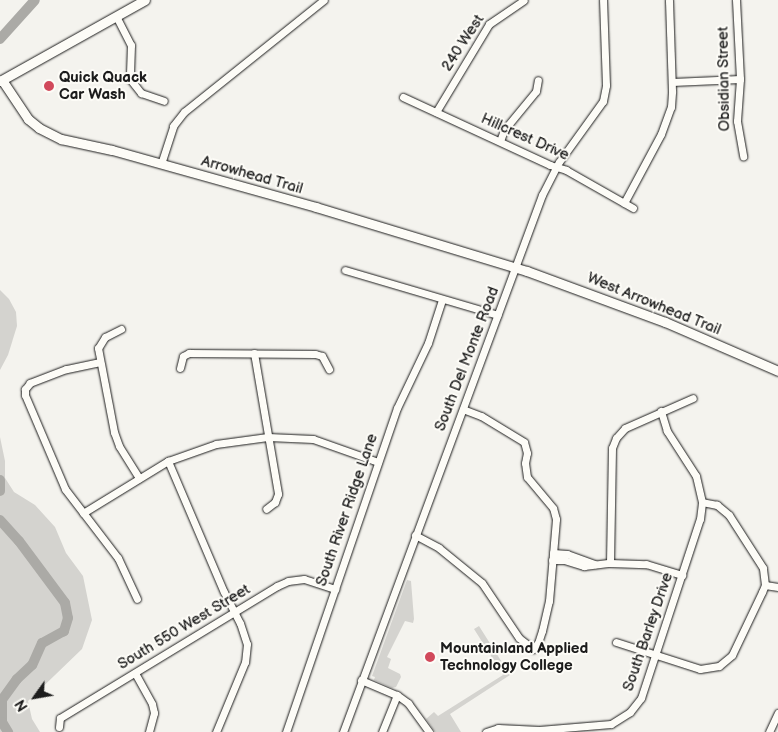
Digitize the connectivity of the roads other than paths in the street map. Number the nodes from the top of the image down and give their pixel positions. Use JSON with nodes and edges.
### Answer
{"nodes":[{"id":1,"x":145,"y":0,"type":"edge"},
{"id":2,"x":324,"y":0,"type":"edge"},
{"id":3,"x":524,"y":0,"type":"edge"},
{"id":4,"x":603,"y":0,"type":"edge"},
{"id":5,"x":669,"y":0,"type":"edge"},
{"id":6,"x":736,"y":0,"type":"edge"},
{"id":7,"x":116,"y":16,"type":"junction"},
{"id":8,"x":740,"y":79,"type":"junction"},
{"id":9,"x":538,"y":80,"type":"dead end"},
{"id":10,"x":1,"y":81,"type":"edge"},
{"id":11,"x":672,"y":82,"type":"junction"},
{"id":12,"x":403,"y":97,"type":"dead end"},
{"id":13,"x":164,"y":101,"type":"dead end"},
{"id":14,"x":436,"y":112,"type":"junction"},
{"id":15,"x":500,"y":141,"type":"junction"},
{"id":16,"x":743,"y":156,"type":"dead end"},
{"id":17,"x":161,"y":164,"type":"junction"},
{"id":18,"x":556,"y":167,"type":"junction"},
{"id":19,"x":624,"y":203,"type":"junction"},
{"id":20,"x":633,"y":208,"type":"dead end"},
{"id":21,"x":517,"y":268,"type":"junction"},
{"id":22,"x":345,"y":270,"type":"dead end"},
{"id":23,"x":442,"y":300,"type":"junction"},
{"id":24,"x":498,"y":315,"type":"junction"},
{"id":25,"x":121,"y":329,"type":"dead end"},
{"id":26,"x":254,"y":353,"type":"junction"},
{"id":27,"x":100,"y":362,"type":"junction"},
{"id":28,"x":180,"y":368,"type":"dead end"},
{"id":29,"x":329,"y":368,"type":"dead end"},
{"id":30,"x":778,"y":371,"type":"edge"},
{"id":31,"x":693,"y":398,"type":"dead end"},
{"id":32,"x":463,"y":409,"type":"junction"},
{"id":33,"x":661,"y":411,"type":"junction"},
{"id":34,"x":268,"y":437,"type":"junction"},
{"id":35,"x":168,"y":461,"type":"junction"},
{"id":36,"x":378,"y":462,"type":"junction"},
{"id":37,"x":139,"y":478,"type":"junction"},
{"id":38,"x":702,"y":502,"type":"junction"},
{"id":39,"x":266,"y":509,"type":"dead end"},
{"id":40,"x":83,"y":512,"type":"junction"},
{"id":41,"x":415,"y":535,"type":"junction"},
{"id":42,"x":553,"y":557,"type":"junction"},
{"id":43,"x":610,"y":562,"type":"junction"},
{"id":44,"x":682,"y":576,"type":"junction"},
{"id":45,"x":765,"y":585,"type":"junction"},
{"id":46,"x":778,"y":587,"type":"edge"},
{"id":47,"x":335,"y":589,"type":"junction"},
{"id":48,"x":137,"y":599,"type":"dead end"},
{"id":49,"x":234,"y":613,"type":"junction"},
{"id":50,"x":616,"y":642,"type":"dead end"},
{"id":51,"x":656,"y":656,"type":"junction"},
{"id":52,"x":135,"y":673,"type":"junction"},
{"id":53,"x":361,"y":680,"type":"junction"},
{"id":54,"x":397,"y":695,"type":"junction"},
{"id":55,"x":778,"y":712,"type":"edge"},
{"id":56,"x":58,"y":727,"type":"dead end"},
{"id":57,"x":507,"y":730,"type":"edge"},
{"id":58,"x":149,"y":732,"type":"edge"},
{"id":59,"x":216,"y":732,"type":"edge"},
{"id":60,"x":286,"y":732,"type":"edge"},
{"id":61,"x":343,"y":732,"type":"edge"},
{"id":62,"x":382,"y":732,"type":"edge"},
{"id":63,"x":429,"y":732,"type":"edge"},
{"id":64,"x":486,"y":732,"type":"edge"},
{"id":65,"x":769,"y":732,"type":"edge"}],
"edges":[{"from":1,"to":7,"type":"main road"},
{"from":2,"to":17,"type":"street"},
{"from":3,"to":14,"type":"street","name":"240 West"},
{"from":4,"to":18,"type":"street","name":"South Del Monte Road"},
{"from":5,"to":11,"type":"street"},
{"from":6,"to":8,"type":"street","name":"Obsidian Street"},
{"from":7,"to":10,"type":"main road"},
{"from":7,"to":13,"type":"street"},
{"from":8,"to":11,"type":"street"},
{"from":8,"to":16,"type":"street","name":"Obsidian Street"},
{"from":9,"to":15,"type":"street"},
{"from":10,"to":17,"type":"main road","name":"Arrowhead Trail"},
{"from":11,"to":19,"type":"street"},
{"from":12,"to":14,"type":"street","name":"Hillcrest Drive"},
{"from":14,"to":15,"type":"street","name":"Hillcrest Drive"},
{"from":15,"to":18,"type":"street","name":"Hillcrest Drive"},
{"from":17,"to":21,"type":"main road","name":"Arrowhead Trail"},
{"from":18,"to":19,"type":"street","name":"Hillcrest Drive"},
{"from":18,"to":21,"type":"street","name":"South Del Monte Road"},
{"from":19,"to":20,"type":"street","name":"Hillcrest Drive"},
{"from":21,"to":24,"type":"street","name":"South Del Monte Road"},
{"from":21,"to":30,"type":"main road","name":"West Arrowhead Trail"},
{"from":22,"to":23,"type":"street"},
{"from":23,"to":24,"type":"street"},
{"from":23,"to":36,"type":"street","name":"South River Ridge Lane"},
{"from":24,"to":32,"type":"street","name":"South Del Monte Road"},
{"from":25,"to":27,"type":"street"},
{"from":26,"to":28,"type":"street"},
{"from":26,"to":29,"type":"street"},
{"from":26,"to":34,"type":"street"},
{"from":27,"to":37,"type":"street"},
{"from":27,"to":40,"type":"street"},
{"from":31,"to":33,"type":"street"},
{"from":32,"to":41,"type":"street","name":"South Del Monte Road"},
{"from":32,"to":42,"type":"street"},
{"from":33,"to":38,"type":"street"},
{"from":33,"to":43,"type":"street"},
{"from":34,"to":35,"type":"street"},
{"from":34,"to":36,"type":"street"},
{"from":34,"to":39,"type":"street"},
{"from":35,"to":37,"type":"street"},
{"from":35,"to":49,"type":"street"},
{"from":36,"to":47,"type":"street","name":"South River Ridge Lane"},
{"from":37,"to":40,"type":"street"},
{"from":38,"to":44,"type":"street","name":"South Barley Drive"},
{"from":38,"to":45,"type":"street"},
{"from":40,"to":48,"type":"street"},
{"from":41,"to":42,"type":"street"},
{"from":41,"to":53,"type":"street","name":"South Del Monte Road"},
{"from":42,"to":43,"type":"street"},
{"from":43,"to":44,"type":"street"},
{"from":44,"to":51,"type":"street","name":"South Barley Drive"},
{"from":45,"to":46,"type":"street"},
{"from":45,"to":51,"type":"street"},
{"from":47,"to":49,"type":"street","name":"South 550 West Street"},
{"from":47,"to":60,"type":"street","name":"South River Ridge Lane"},
{"from":49,"to":52,"type":"street","name":"South 550 West Street"},
{"from":49,"to":59,"type":"street"},
{"from":50,"to":51,"type":"street"},
{"from":51,"to":57,"type":"street","name":"South Barley Drive"},
{"from":52,"to":56,"type":"street","name":"South 550 West Street"},
{"from":52,"to":58,"type":"street"},
{"from":53,"to":54,"type":"street"},
{"from":53,"to":61,"type":"street","name":"South Del Monte Road"},
{"from":54,"to":62,"type":"street"},
{"from":54,"to":63,"type":"street"},
{"from":55,"to":65,"type":"street"},
{"from":57,"to":64,"type":"street","name":"South Barley Drive"}]}
